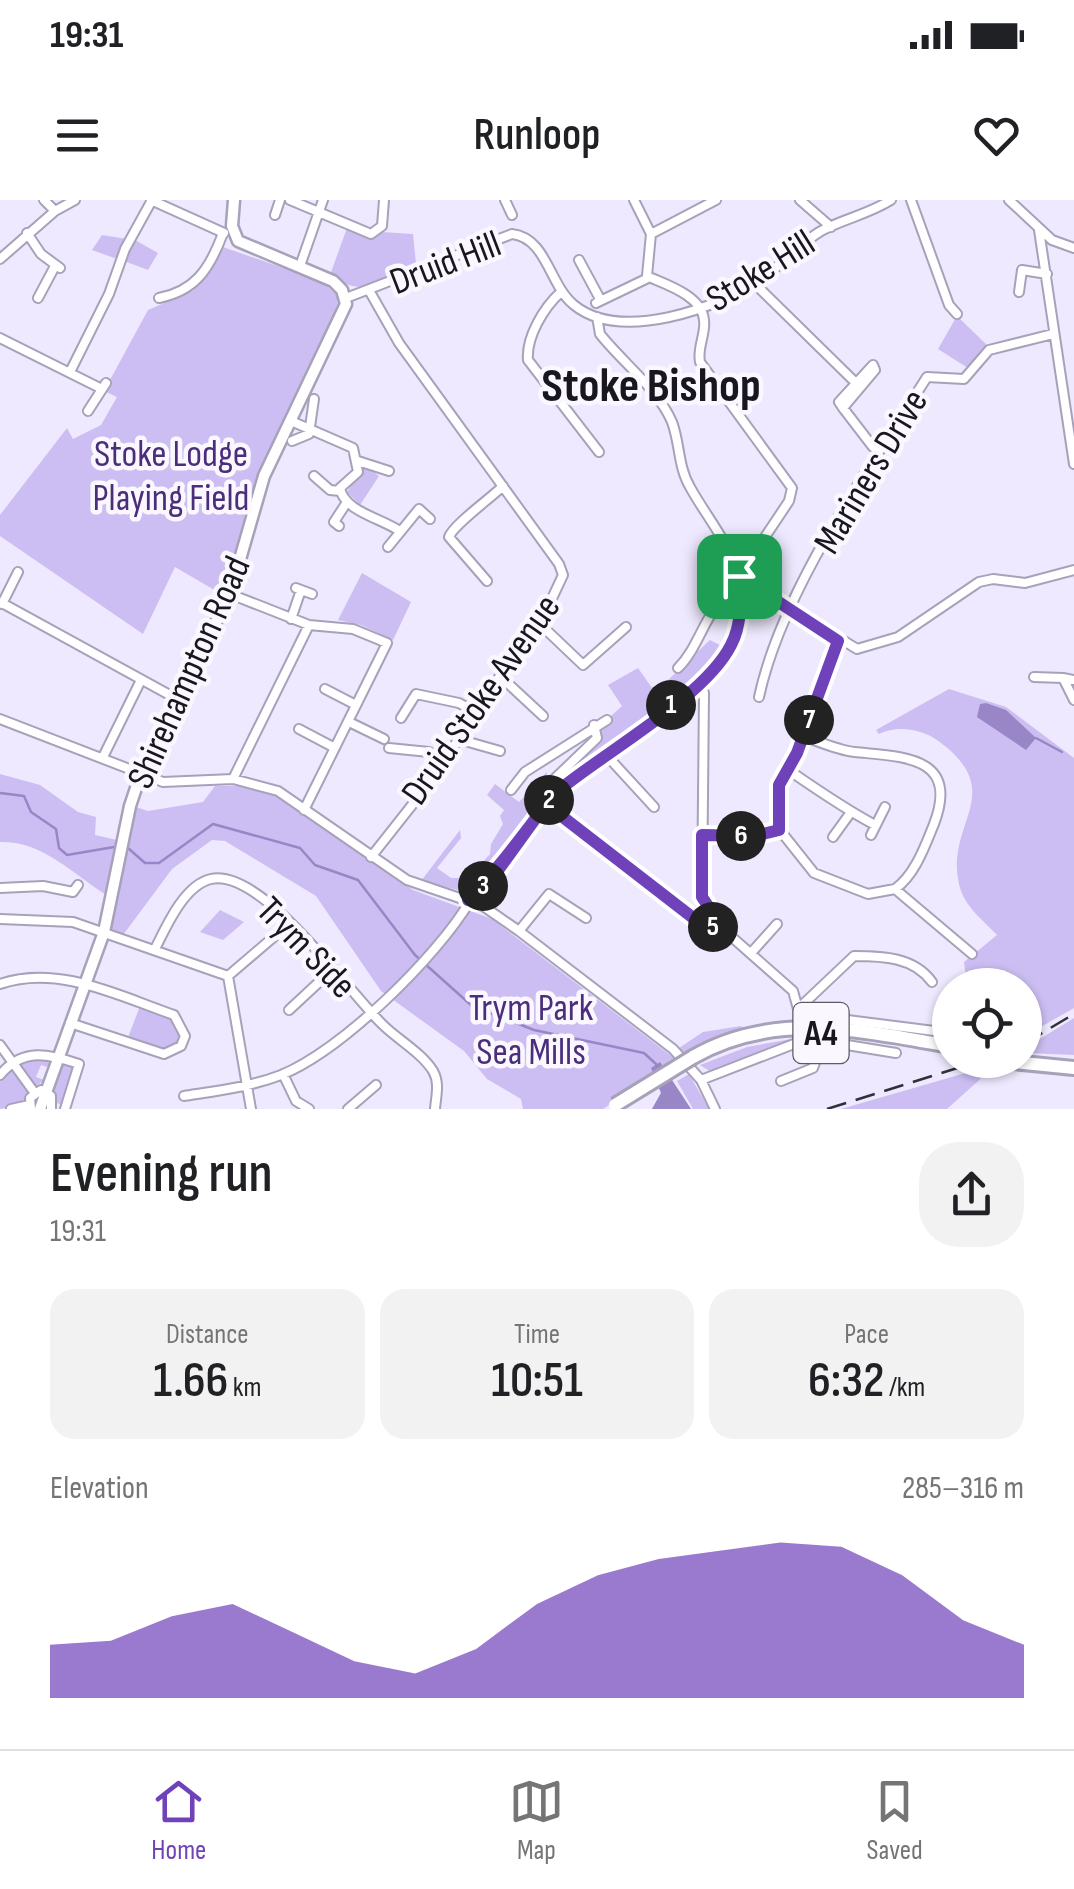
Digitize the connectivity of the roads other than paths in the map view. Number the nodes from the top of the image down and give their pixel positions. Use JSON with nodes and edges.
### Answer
{"nodes":[{"id":1,"x":44,"y":200,"type":"edge"},
{"id":2,"x":75,"y":200,"type":"edge"},
{"id":3,"x":152,"y":200,"type":"edge"},
{"id":4,"x":234,"y":200,"type":"edge"},
{"id":5,"x":280,"y":200,"type":"edge"},
{"id":6,"x":290,"y":200,"type":"edge"},
{"id":7,"x":323,"y":200,"type":"edge"},
{"id":8,"x":384,"y":200,"type":"edge"},
{"id":9,"x":505,"y":200,"type":"edge"},
{"id":10,"x":634,"y":200,"type":"edge"},
{"id":11,"x":716,"y":200,"type":"edge"},
{"id":12,"x":800,"y":200,"type":"edge"},
{"id":13,"x":891,"y":200,"type":"edge"},
{"id":14,"x":911,"y":200,"type":"edge"},
{"id":15,"x":1009,"y":200,"type":"edge"},
{"id":16,"x":319,"y":210,"type":"junction"},
{"id":17,"x":55,"y":211,"type":"junction"},
{"id":18,"x":275,"y":215,"type":"dead end"},
{"id":19,"x":512,"y":215,"type":"dead end"},
{"id":20,"x":830,"y":227,"type":"junction"},
{"id":21,"x":1040,"y":230,"type":"junction"},
{"id":22,"x":228,"y":232,"type":"junction"},
{"id":23,"x":27,"y":233,"type":"junction"},
{"id":24,"x":651,"y":234,"type":"junction"},
{"id":25,"x":1052,"y":240,"type":"junction"},
{"id":26,"x":1074,"y":248,"type":"edge"},
{"id":27,"x":1043,"y":249,"type":"junction"},
{"id":28,"x":0,"y":259,"type":"edge"},
{"id":29,"x":579,"y":260,"type":"dead end"},
{"id":30,"x":300,"y":266,"type":"junction"},
{"id":31,"x":1047,"y":274,"type":"junction"},
{"id":32,"x":648,"y":278,"type":"junction"},
{"id":33,"x":754,"y":283,"type":"junction"},
{"id":34,"x":370,"y":292,"type":"junction"},
{"id":35,"x":561,"y":292,"type":"junction"},
{"id":36,"x":1019,"y":292,"type":"dead end"},
{"id":37,"x":38,"y":293,"type":"dead end"},
{"id":38,"x":159,"y":298,"type":"dead end"},
{"id":39,"x":346,"y":298,"type":"junction"},
{"id":40,"x":700,"y":309,"type":"junction"},
{"id":41,"x":957,"y":314,"type":"dead end"},
{"id":42,"x":597,"y":317,"type":"junction"},
{"id":43,"x":625,"y":320,"type":"joint"},
{"id":44,"x":1053,"y":334,"type":"junction"},
{"id":45,"x":0,"y":338,"type":"edge"},
{"id":46,"x":70,"y":372,"type":"junction"},
{"id":47,"x":314,"y":399,"type":"dead end"},
{"id":48,"x":88,"y":411,"type":"dead end"},
{"id":49,"x":1066,"y":417,"type":"junction"},
{"id":50,"x":291,"y":420,"type":"junction"},
{"id":51,"x":1074,"y":426,"type":"edge"},
{"id":52,"x":311,"y":428,"type":"junction"},
{"id":53,"x":292,"y":442,"type":"dead end"},
{"id":54,"x":873,"y":447,"type":"dead end"},
{"id":55,"x":1072,"y":447,"type":"edge"},
{"id":56,"x":594,"y":449,"type":"dead end"},
{"id":57,"x":358,"y":461,"type":"junction"},
{"id":58,"x":1074,"y":464,"type":"edge"},
{"id":59,"x":383,"y":470,"type":"dead end"},
{"id":60,"x":314,"y":476,"type":"dead end"},
{"id":61,"x":503,"y":486,"type":"junction"},
{"id":62,"x":340,"y":492,"type":"junction"},
{"id":63,"x":347,"y":502,"type":"junction"},
{"id":64,"x":430,"y":519,"type":"dead end"},
{"id":65,"x":339,"y":526,"type":"dead end"},
{"id":66,"x":398,"y":530,"type":"junction"},
{"id":67,"x":388,"y":546,"type":"dead end"},
{"id":68,"x":1074,"y":570,"type":"edge"},
{"id":69,"x":18,"y":572,"type":"dead end"},
{"id":70,"x":739,"y":581,"type":"junction"},
{"id":71,"x":489,"y":582,"type":"dead end"},
{"id":72,"x":230,"y":594,"type":"junction"},
{"id":73,"x":312,"y":594,"type":"dead end"},
{"id":74,"x":1,"y":605,"type":"edge"},
{"id":75,"x":787,"y":609,"type":"junction"},
{"id":76,"x":291,"y":619,"type":"junction"},
{"id":77,"x":540,"y":624,"type":"junction"},
{"id":78,"x":309,"y":626,"type":"junction"},
{"id":79,"x":626,"y":627,"type":"dead end"},
{"id":80,"x":838,"y":641,"type":"junction"},
{"id":81,"x":678,"y":668,"type":"dead end"},
{"id":82,"x":500,"y":676,"type":"junction"},
{"id":83,"x":1034,"y":677,"type":"dead end"},
{"id":84,"x":1063,"y":678,"type":"junction"},
{"id":85,"x":141,"y":680,"type":"junction"},
{"id":86,"x":1074,"y":680,"type":"edge"},
{"id":87,"x":698,"y":682,"type":"junction"},
{"id":88,"x":329,"y":693,"type":"dead end"},
{"id":89,"x":758,"y":696,"type":"dead end"},
{"id":90,"x":177,"y":699,"type":"junction"},
{"id":91,"x":1074,"y":700,"type":"edge"},
{"id":92,"x":356,"y":705,"type":"junction"},
{"id":93,"x":475,"y":712,"type":"junction"},
{"id":94,"x":543,"y":716,"type":"dead end"},
{"id":95,"x":401,"y":718,"type":"dead end"},
{"id":96,"x":0,"y":719,"type":"edge"},
{"id":97,"x":607,"y":720,"type":"dead end"},
{"id":98,"x":349,"y":722,"type":"junction"},
{"id":99,"x":594,"y":724,"type":"junction"},
{"id":100,"x":302,"y":733,"type":"dead end"},
{"id":101,"x":803,"y":736,"type":"junction"},
{"id":102,"x":458,"y":739,"type":"junction"},
{"id":103,"x":335,"y":748,"type":"junction"},
{"id":104,"x":494,"y":753,"type":"dead end"},
{"id":105,"x":103,"y":758,"type":"junction"},
{"id":106,"x":608,"y":758,"type":"junction"},
{"id":107,"x":444,"y":760,"type":"junction"},
{"id":108,"x":786,"y":770,"type":"junction"},
{"id":109,"x":142,"y":773,"type":"junction"},
{"id":110,"x":234,"y":779,"type":"junction"},
{"id":111,"x":511,"y":790,"type":"dead end"},
{"id":112,"x":549,"y":801,"type":"junction"},
{"id":113,"x":654,"y":807,"type":"dead end"},
{"id":114,"x":885,"y":807,"type":"dead end"},
{"id":115,"x":304,"y":810,"type":"junction"},
{"id":116,"x":851,"y":812,"type":"junction"},
{"id":117,"x":875,"y":825,"type":"junction"},
{"id":118,"x":779,"y":830,"type":"junction"},
{"id":119,"x":702,"y":835,"type":"junction"},
{"id":120,"x":871,"y":835,"type":"dead end"},
{"id":121,"x":833,"y":837,"type":"dead end"},
{"id":122,"x":371,"y":857,"type":"junction"},
{"id":123,"x":78,"y":884,"type":"dead end"},
{"id":124,"x":0,"y":888,"type":"edge"},
{"id":125,"x":895,"y":890,"type":"junction"},
{"id":126,"x":702,"y":897,"type":"junction"},
{"id":127,"x":471,"y":901,"type":"junction"},
{"id":128,"x":684,"y":912,"type":"junction"},
{"id":129,"x":584,"y":914,"type":"dead end"},
{"id":130,"x":0,"y":919,"type":"edge"},
{"id":131,"x":290,"y":923,"type":"junction"},
{"id":132,"x":778,"y":924,"type":"dead end"},
{"id":133,"x":519,"y":931,"type":"junction"},
{"id":134,"x":725,"y":931,"type":"junction"},
{"id":135,"x":104,"y":932,"type":"junction"},
{"id":136,"x":155,"y":949,"type":"junction"},
{"id":137,"x":752,"y":953,"type":"junction"},
{"id":138,"x":968,"y":954,"type":"dead end"},
{"id":139,"x":332,"y":970,"type":"junction"},
{"id":140,"x":228,"y":976,"type":"junction"},
{"id":141,"x":932,"y":982,"type":"dead end"},
{"id":142,"x":0,"y":984,"type":"edge"},
{"id":143,"x":84,"y":985,"type":"junction"},
{"id":144,"x":808,"y":1003,"type":"junction"},
{"id":145,"x":798,"y":1009,"type":"junction"},
{"id":146,"x":289,"y":1010,"type":"dead end"},
{"id":147,"x":370,"y":1012,"type":"junction"},
{"id":148,"x":69,"y":1022,"type":"junction"},
{"id":149,"x":798,"y":1028,"type":"junction"},
{"id":150,"x":932,"y":1031,"type":"edge"},
{"id":151,"x":819,"y":1043,"type":"junction"},
{"id":152,"x":845,"y":1043,"type":"junction"},
{"id":153,"x":0,"y":1045,"type":"edge"},
{"id":154,"x":932,"y":1046,"type":"edge"},
{"id":155,"x":932,"y":1047,"type":"edge"},
{"id":156,"x":58,"y":1056,"type":"junction"},
{"id":157,"x":694,"y":1059,"type":"junction"},
{"id":158,"x":13,"y":1062,"type":"junction"},
{"id":159,"x":886,"y":1062,"type":"dead end"},
{"id":160,"x":1042,"y":1062,"type":"edge"},
{"id":161,"x":1074,"y":1065,"type":"edge"},
{"id":162,"x":283,"y":1074,"type":"junction"},
{"id":163,"x":0,"y":1075,"type":"edge"},
{"id":164,"x":700,"y":1080,"type":"junction"},
{"id":165,"x":786,"y":1083,"type":"dead end"},
{"id":166,"x":248,"y":1086,"type":"junction"},
{"id":167,"x":376,"y":1086,"type":"dead end"},
{"id":168,"x":40,"y":1092,"type":"junction"},
{"id":169,"x":184,"y":1096,"type":"dead end"},
{"id":170,"x":42,"y":1108,"type":"edge"},
{"id":171,"x":615,"y":1108,"type":"edge"},
{"id":172,"x":11,"y":1109,"type":"edge"},
{"id":173,"x":65,"y":1109,"type":"edge"},
{"id":174,"x":251,"y":1109,"type":"edge"},
{"id":175,"x":309,"y":1109,"type":"edge"},
{"id":176,"x":348,"y":1109,"type":"edge"},
{"id":177,"x":436,"y":1109,"type":"edge"},
{"id":178,"x":715,"y":1109,"type":"edge"}],
"edges":[{"from":1,"to":17,"type":"street"},
{"from":2,"to":17,"type":"street"},
{"from":3,"to":22,"type":"street"},
{"from":3,"to":46,"type":"street"},
{"from":4,"to":22,"type":"main road"},
{"from":5,"to":18,"type":"street"},
{"from":6,"to":16,"type":"street"},
{"from":7,"to":16,"type":"street"},
{"from":8,"to":16,"type":"street"},
{"from":9,"to":19,"type":"street"},
{"from":10,"to":24,"type":"street"},
{"from":11,"to":24,"type":"street"},
{"from":12,"to":20,"type":"street"},
{"from":13,"to":20,"type":"street","name":"Stoke Hill"},
{"from":14,"to":41,"type":"street"},
{"from":15,"to":21,"type":"street"},
{"from":16,"to":30,"type":"street"},
{"from":17,"to":23,"type":"street"},
{"from":20,"to":33,"type":"street","name":"Stoke Hill"},
{"from":21,"to":25,"type":"street"},
{"from":21,"to":27,"type":"street"},
{"from":22,"to":30,"type":"main road"},
{"from":22,"to":38,"type":"street"},
{"from":23,"to":28,"type":"street"},
{"from":23,"to":37,"type":"street"},
{"from":24,"to":32,"type":"street"},
{"from":25,"to":26,"type":"street"},
{"from":25,"to":27,"type":"street"},
{"from":27,"to":31,"type":"street"},
{"from":29,"to":32,"type":"street"},
{"from":30,"to":39,"type":"main road"},
{"from":31,"to":36,"type":"street"},
{"from":31,"to":44,"type":"street"},
{"from":32,"to":40,"type":"street"},
{"from":33,"to":40,"type":"street","name":"Stoke Hill"},
{"from":33,"to":54,"type":"street"},
{"from":34,"to":35,"type":"street","name":"Druid Hill"},
{"from":34,"to":39,"type":"street","name":"Druid Hill"},
{"from":34,"to":61,"type":"street","name":"Druid Stoke Avenue"},
{"from":35,"to":42,"type":"street","name":"Druid Hill"},
{"from":35,"to":56,"type":"street"},
{"from":39,"to":50,"type":"main road","name":"Shirehampton Road"},
{"from":40,"to":43,"type":"street","name":"Stoke Hill"},
{"from":40,"to":70,"type":"street"},
{"from":42,"to":43,"type":"street","name":"Druid Hill"},
{"from":42,"to":70,"type":"street"},
{"from":44,"to":49,"type":"street"},
{"from":44,"to":75,"type":"street","name":"Mariners Drive"},
{"from":45,"to":46,"type":"street"},
{"from":46,"to":48,"type":"street"},
{"from":47,"to":52,"type":"street"},
{"from":49,"to":51,"type":"street"},
{"from":49,"to":55,"type":"street"},
{"from":50,"to":52,"type":"street"},
{"from":50,"to":72,"type":"main road","name":"Shirehampton Road"},
{"from":52,"to":53,"type":"street"},
{"from":52,"to":57,"type":"street"},
{"from":55,"to":58,"type":"street"},
{"from":57,"to":59,"type":"street"},
{"from":57,"to":62,"type":"street"},
{"from":60,"to":62,"type":"street"},
{"from":61,"to":71,"type":"street"},
{"from":61,"to":77,"type":"street","name":"Druid Stoke Avenue"},
{"from":62,"to":63,"type":"street"},
{"from":63,"to":65,"type":"street"},
{"from":63,"to":66,"type":"street"},
{"from":64,"to":66,"type":"street"},
{"from":66,"to":67,"type":"street"},
{"from":68,"to":80,"type":"street"},
{"from":69,"to":74,"type":"street"},
{"from":70,"to":75,"type":"street"},
{"from":70,"to":81,"type":"street"},
{"from":70,"to":87,"type":"street"},
{"from":72,"to":76,"type":"street"},
{"from":72,"to":90,"type":"main road","name":"Shirehampton Road"},
{"from":73,"to":76,"type":"street"},
{"from":74,"to":85,"type":"street"},
{"from":75,"to":80,"type":"street"},
{"from":75,"to":89,"type":"street","name":"Mariners Drive"},
{"from":76,"to":78,"type":"street"},
{"from":77,"to":79,"type":"street"},
{"from":77,"to":82,"type":"street","name":"Druid Stoke Avenue"},
{"from":78,"to":92,"type":"street"},
{"from":78,"to":110,"type":"street"},
{"from":80,"to":101,"type":"street"},
{"from":82,"to":93,"type":"street","name":"Druid Stoke Avenue"},
{"from":82,"to":94,"type":"street"},
{"from":83,"to":84,"type":"street"},
{"from":84,"to":86,"type":"street"},
{"from":84,"to":91,"type":"street"},
{"from":85,"to":90,"type":"street"},
{"from":85,"to":105,"type":"street"},
{"from":87,"to":106,"type":"street"},
{"from":87,"to":119,"type":"street"},
{"from":88,"to":92,"type":"street"},
{"from":90,"to":109,"type":"main road","name":"Shirehampton Road"},
{"from":92,"to":98,"type":"street"},
{"from":93,"to":95,"type":"street"},
{"from":93,"to":102,"type":"street","name":"Druid Stoke Avenue"},
{"from":96,"to":105,"type":"street"},
{"from":97,"to":99,"type":"street"},
{"from":98,"to":103,"type":"street"},
{"from":98,"to":107,"type":"street"},
{"from":99,"to":111,"type":"street"},
{"from":99,"to":112,"type":"street"},
{"from":100,"to":103,"type":"street"},
{"from":101,"to":108,"type":"street"},
{"from":101,"to":125,"type":"street"},
{"from":102,"to":104,"type":"street"},
{"from":102,"to":107,"type":"street","name":"Druid Stoke Avenue"},
{"from":103,"to":115,"type":"street"},
{"from":105,"to":109,"type":"street"},
{"from":106,"to":112,"type":"street"},
{"from":106,"to":113,"type":"street"},
{"from":107,"to":122,"type":"street","name":"Druid Stoke Avenue"},
{"from":108,"to":116,"type":"street"},
{"from":108,"to":118,"type":"street"},
{"from":109,"to":110,"type":"street"},
{"from":109,"to":135,"type":"main road","name":"Shirehampton Road"},
{"from":110,"to":115,"type":"street"},
{"from":112,"to":127,"type":"street"},
{"from":112,"to":128,"type":"street"},
{"from":114,"to":117,"type":"street"},
{"from":115,"to":122,"type":"street"},
{"from":116,"to":117,"type":"street"},
{"from":116,"to":121,"type":"street"},
{"from":117,"to":120,"type":"street"},
{"from":118,"to":119,"type":"street"},
{"from":118,"to":125,"type":"street"},
{"from":119,"to":126,"type":"street"},
{"from":122,"to":127,"type":"street"},
{"from":123,"to":124,"type":"street"},
{"from":125,"to":138,"type":"street"},
{"from":126,"to":128,"type":"street"},
{"from":126,"to":134,"type":"street"},
{"from":127,"to":133,"type":"street"},
{"from":127,"to":147,"type":"street"},
{"from":128,"to":134,"type":"street"},
{"from":129,"to":133,"type":"street"},
{"from":130,"to":135,"type":"street"},
{"from":131,"to":136,"type":"street","name":"Trym Side"},
{"from":131,"to":139,"type":"street","name":"Trym Side"},
{"from":131,"to":140,"type":"street"},
{"from":132,"to":137,"type":"street"},
{"from":133,"to":164,"type":"street"},
{"from":134,"to":137,"type":"street"},
{"from":135,"to":136,"type":"street"},
{"from":135,"to":143,"type":"main road","name":"Shirehampton Road"},
{"from":136,"to":140,"type":"street"},
{"from":137,"to":145,"type":"street"},
{"from":139,"to":146,"type":"street"},
{"from":139,"to":147,"type":"street","name":"Trym Side"},
{"from":140,"to":166,"type":"street"},
{"from":141,"to":144,"type":"street"},
{"from":142,"to":143,"type":"street"},
{"from":143,"to":148,"type":"main road","name":"Shirehampton Road"},
{"from":143,"to":148,"type":"street"},
{"from":144,"to":145,"type":"street"},
{"from":144,"to":150,"type":"street"},
{"from":145,"to":149,"type":"street"},
{"from":147,"to":162,"type":"street"},
{"from":147,"to":177,"type":"street","name":"Trym Side"},
{"from":148,"to":156,"type":"main road","name":"Shirehampton Road"},
{"from":149,"to":154,"type":"highway","number":"A4"},
{"from":149,"to":157,"type":"highway","number":"A4"},
{"from":151,"to":152,"type":"street"},
{"from":151,"to":164,"type":"street"},
{"from":151,"to":165,"type":"street"},
{"from":152,"to":155,"type":"highway","number":"A4"},
{"from":152,"to":157,"type":"highway","number":"A4"},
{"from":152,"to":159,"type":"street"},
{"from":153,"to":158,"type":"street"},
{"from":156,"to":158,"type":"street"},
{"from":156,"to":168,"type":"main road","name":"Shirehampton Road"},
{"from":156,"to":173,"type":"street"},
{"from":157,"to":171,"type":"highway","number":"A4","bridge":true},
{"from":158,"to":163,"type":"street"},
{"from":158,"to":168,"type":"street"},
{"from":160,"to":161,"type":"highway"},
{"from":162,"to":166,"type":"street"},
{"from":162,"to":175,"type":"street"},
{"from":164,"to":178,"type":"street"},
{"from":166,"to":169,"type":"street"},
{"from":166,"to":174,"type":"street"},
{"from":167,"to":176,"type":"street"},
{"from":168,"to":170,"type":"main road","name":"Shirehampton Road"},
{"from":170,"to":172,"type":"street"}]}
